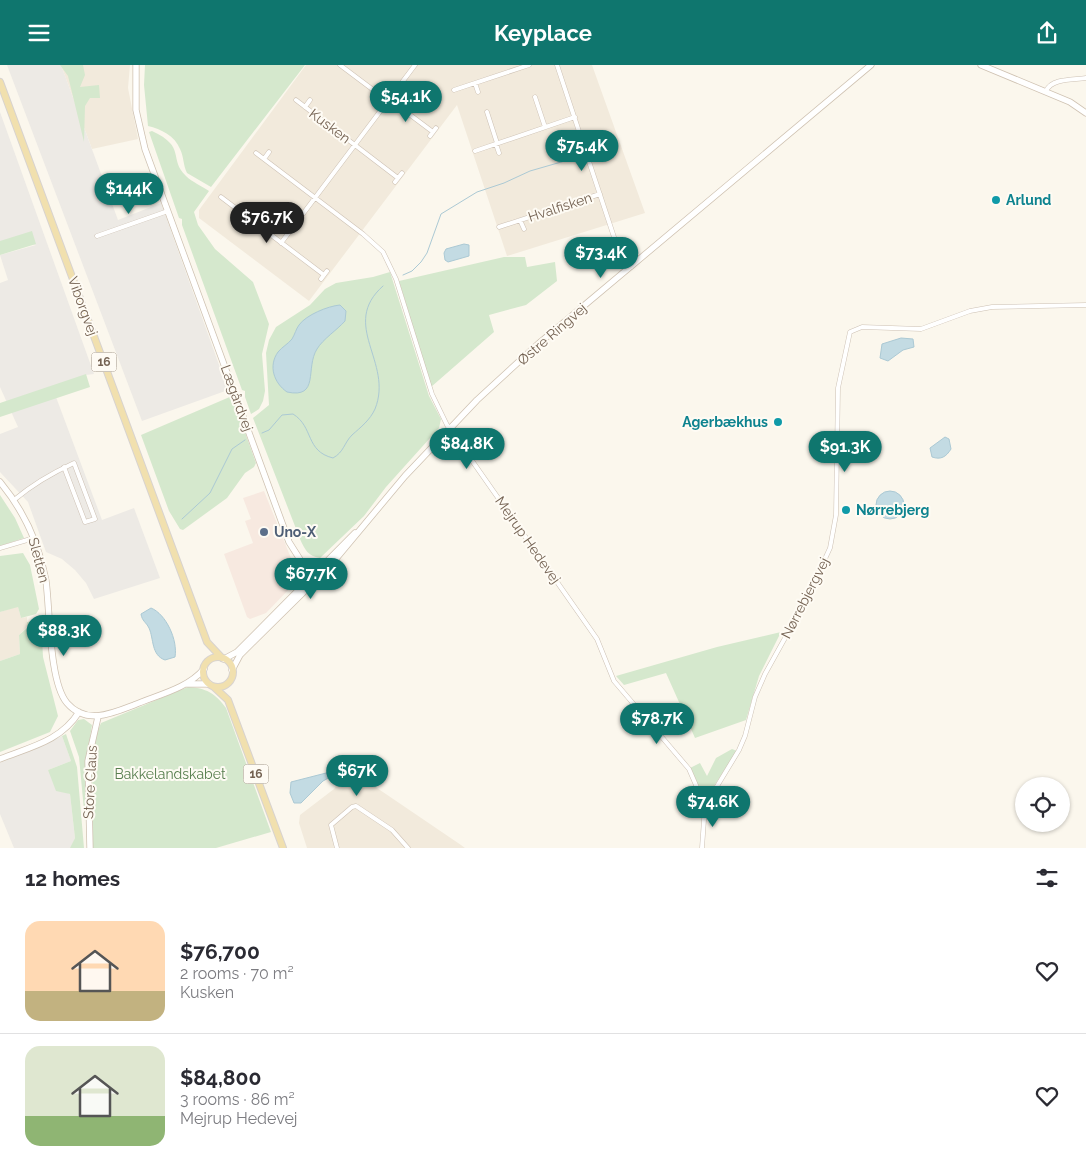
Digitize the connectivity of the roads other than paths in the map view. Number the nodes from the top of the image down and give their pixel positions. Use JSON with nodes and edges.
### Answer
{"nodes":[{"id":1,"x":136,"y":65,"type":"edge"},
{"id":2,"x":341,"y":65,"type":"edge"},
{"id":3,"x":415,"y":65,"type":"edge"},
{"id":4,"x":528,"y":65,"type":"edge"},
{"id":5,"x":557,"y":65,"type":"edge"},
{"id":6,"x":872,"y":65,"type":"edge"},
{"id":7,"x":981,"y":65,"type":"edge"},
{"id":8,"x":1086,"y":78,"type":"edge"},
{"id":9,"x":0,"y":82,"type":"edge"},
{"id":10,"x":474,"y":83,"type":"junction"},
{"id":11,"x":454,"y":90,"type":"dead end"},
{"id":12,"x":1046,"y":91,"type":"junction"},
{"id":13,"x":478,"y":92,"type":"dead end"},
{"id":14,"x":535,"y":97,"type":"dead end"},
{"id":15,"x":296,"y":100,"type":"dead end"},
{"id":16,"x":310,"y":100,"type":"dead end"},
{"id":17,"x":389,"y":100,"type":"junction"},
{"id":18,"x":305,"y":107,"type":"junction"},
{"id":19,"x":487,"y":112,"type":"dead end"},
{"id":20,"x":1086,"y":113,"type":"edge"},
{"id":21,"x":575,"y":117,"type":"junction"},
{"id":22,"x":545,"y":127,"type":"junction"},
{"id":23,"x":436,"y":128,"type":"dead end"},
{"id":24,"x":496,"y":143,"type":"junction"},
{"id":25,"x":355,"y":145,"type":"junction"},
{"id":26,"x":475,"y":151,"type":"dead end"},
{"id":27,"x":270,"y":152,"type":"dead end"},
{"id":28,"x":256,"y":153,"type":"dead end"},
{"id":29,"x":499,"y":153,"type":"dead end"},
{"id":30,"x":264,"y":159,"type":"junction"},
{"id":31,"x":402,"y":173,"type":"dead end"},
{"id":32,"x":398,"y":177,"type":"junction"},
{"id":33,"x":395,"y":182,"type":"dead end"},
{"id":34,"x":600,"y":194,"type":"junction"},
{"id":35,"x":221,"y":197,"type":"dead end"},
{"id":36,"x":315,"y":197,"type":"junction"},
{"id":37,"x":168,"y":211,"type":"junction"},
{"id":38,"x":520,"y":220,"type":"junction"},
{"id":39,"x":499,"y":227,"type":"dead end"},
{"id":40,"x":524,"y":229,"type":"dead end"},
{"id":41,"x":97,"y":236,"type":"dead end"},
{"id":42,"x":281,"y":243,"type":"junction"},
{"id":43,"x":631,"y":267,"type":"junction"},
{"id":44,"x":324,"y":275,"type":"dead end"},
{"id":45,"x":1086,"y":305,"type":"edge"},
{"id":46,"x":449,"y":428,"type":"junction"},
{"id":47,"x":64,"y":467,"type":"junction"},
{"id":48,"x":0,"y":482,"type":"edge"},
{"id":49,"x":14,"y":500,"type":"junction"},
{"id":50,"x":364,"y":525,"type":"junction"},
{"id":51,"x":34,"y":537,"type":"junction"},
{"id":52,"x":0,"y":548,"type":"edge"},
{"id":53,"x":314,"y":573,"type":"junction"},
{"id":54,"x":319,"y":578,"type":"junction"},
{"id":55,"x":207,"y":642,"type":"junction"},
{"id":56,"x":223,"y":659,"type":"junction"},
{"id":57,"x":205,"y":666,"type":"junction"},
{"id":58,"x":232,"y":670,"type":"junction"},
{"id":59,"x":230,"y":681,"type":"junction"},
{"id":60,"x":185,"y":684,"type":"junction"},
{"id":61,"x":212,"y":685,"type":"junction"},
{"id":62,"x":228,"y":700,"type":"junction"},
{"id":63,"x":79,"y":712,"type":"junction"},
{"id":64,"x":98,"y":717,"type":"junction"},
{"id":65,"x":0,"y":759,"type":"edge"},
{"id":66,"x":705,"y":806,"type":"junction"},
{"id":67,"x":90,"y":848,"type":"edge"},
{"id":68,"x":284,"y":848,"type":"edge"},
{"id":69,"x":337,"y":848,"type":"edge"},
{"id":70,"x":408,"y":848,"type":"edge"},
{"id":71,"x":702,"y":848,"type":"edge"}],
"edges":[{"from":1,"to":37,"type":"street","name":"Lægårdvej"},
{"from":2,"to":17,"type":"street"},
{"from":3,"to":17,"type":"street","name":"Kusken"},
{"from":4,"to":10,"type":"street"},
{"from":5,"to":21,"type":"street","name":"Hvalfisken"},
{"from":6,"to":43,"type":"street","name":"Østre Ringvej"},
{"from":7,"to":12,"type":"street"},
{"from":8,"to":12,"type":"street"},
{"from":9,"to":55,"type":"main road","name":"Viborgvej","number":"16"},
{"from":10,"to":11,"type":"street"},
{"from":10,"to":13,"type":"street"},
{"from":12,"to":20,"type":"street"},
{"from":14,"to":22,"type":"street"},
{"from":15,"to":18,"type":"street","name":"Kusken"},
{"from":16,"to":18,"type":"street","name":"Kusken"},
{"from":17,"to":23,"type":"street"},
{"from":17,"to":25,"type":"street","name":"Kusken"},
{"from":18,"to":25,"type":"street","name":"Kusken"},
{"from":19,"to":24,"type":"street"},
{"from":21,"to":22,"type":"street"},
{"from":21,"to":34,"type":"street","name":"Hvalfisken"},
{"from":22,"to":24,"type":"street"},
{"from":24,"to":26,"type":"street"},
{"from":24,"to":29,"type":"street"},
{"from":25,"to":32,"type":"street","name":"Kusken"},
{"from":25,"to":36,"type":"street","name":"Kusken"},
{"from":27,"to":30,"type":"street"},
{"from":28,"to":30,"type":"street"},
{"from":30,"to":36,"type":"street"},
{"from":31,"to":32,"type":"street"},
{"from":32,"to":33,"type":"street"},
{"from":34,"to":38,"type":"street","name":"Hvalfisken"},
{"from":34,"to":43,"type":"street","name":"Hvalfisken"},
{"from":35,"to":42,"type":"street"},
{"from":36,"to":42,"type":"street","name":"Kusken"},
{"from":36,"to":46,"type":"street","name":"Mejrup Hedevej"},
{"from":37,"to":41,"type":"street"},
{"from":37,"to":53,"type":"street","name":"Lægårdvej"},
{"from":38,"to":39,"type":"street","name":"Hvalfisken"},
{"from":38,"to":40,"type":"street","name":"Hvalfisken"},
{"from":42,"to":44,"type":"street"},
{"from":43,"to":46,"type":"street","name":"Østre Ringvej"},
{"from":45,"to":66,"type":"street","name":"Nørrebjergvej"},
{"from":46,"to":50,"type":"street","name":"Østre Ringvej"},
{"from":46,"to":66,"type":"street","name":"Mejrup Hedevej"},
{"from":47,"to":47,"type":"street"},
{"from":47,"to":49,"type":"street"},
{"from":48,"to":49,"type":"street","name":"Sletten"},
{"from":49,"to":51,"type":"street","name":"Sletten"},
{"from":50,"to":53,"type":"street","name":"Østre Ringvej"},
{"from":50,"to":54,"type":"street","name":"Østre Ringvej"},
{"from":51,"to":52,"type":"street"},
{"from":51,"to":63,"type":"street","name":"Sletten"},
{"from":53,"to":54,"type":"street","name":"Lægårdvej"},
{"from":53,"to":56,"type":"street","name":"Østre Ringvej"},
{"from":54,"to":58,"type":"street","name":"Østre Ringvej"},
{"from":55,"to":56,"type":"main road","name":"Viborgvej","number":"16"},
{"from":55,"to":57,"type":"main road","name":"Viborgvej","number":"16"},
{"from":56,"to":57,"type":"main road"},
{"from":56,"to":58,"type":"main road","number":"16"},
{"from":57,"to":60,"type":"street"},
{"from":57,"to":61,"type":"main road","number":"16"},
{"from":58,"to":59,"type":"main road","number":"16"},
{"from":59,"to":61,"type":"main road"},
{"from":59,"to":62,"type":"main road","number":"16"},
{"from":60,"to":61,"type":"street"},
{"from":60,"to":64,"type":"street"},
{"from":61,"to":62,"type":"main road","number":"16"},
{"from":62,"to":68,"type":"main road","number":"16"},
{"from":63,"to":64,"type":"street"},
{"from":63,"to":65,"type":"street"},
{"from":64,"to":67,"type":"street","name":"Store Claus"},
{"from":66,"to":71,"type":"street","name":"Nørrebjergvej"},
{"from":69,"to":70,"type":"street"}]}
